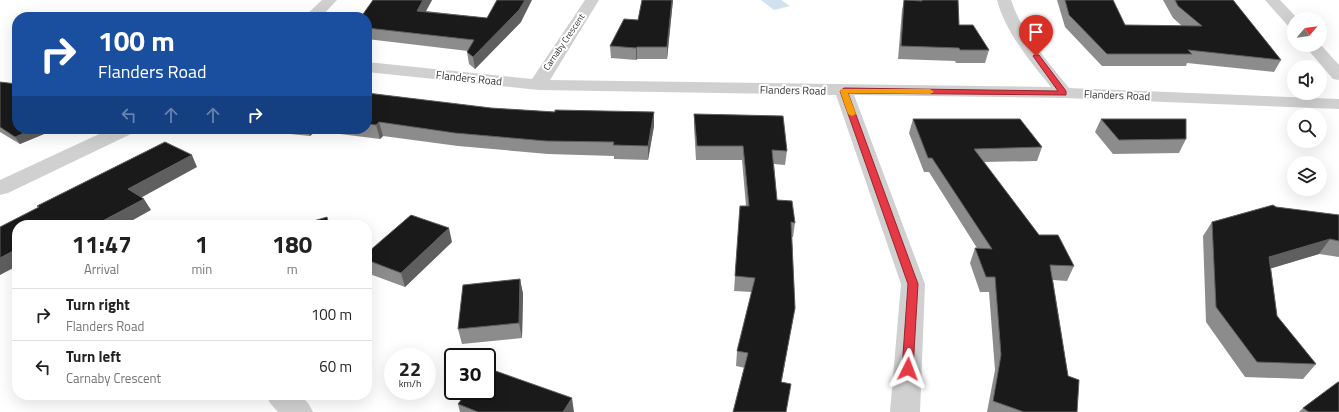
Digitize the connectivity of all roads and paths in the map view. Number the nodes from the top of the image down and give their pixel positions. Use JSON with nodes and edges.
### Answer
{"nodes":[{"id":1,"x":330,"y":0,"type":"edge"},
{"id":2,"x":592,"y":0,"type":"edge"},
{"id":3,"x":1004,"y":0,"type":"edge"},
{"id":4,"x":1272,"y":0,"type":"edge"},
{"id":5,"x":317,"y":12,"type":"edge"},
{"id":6,"x":1287,"y":16,"type":"edge"},
{"id":7,"x":1318,"y":52,"type":"edge"},
{"id":8,"x":372,"y":68,"type":"edge"},
{"id":9,"x":1339,"y":75,"type":"edge"},
{"id":10,"x":539,"y":85,"type":"junction"},
{"id":11,"x":844,"y":91,"type":"junction"},
{"id":12,"x":1064,"y":93,"type":"junction"},
{"id":13,"x":1339,"y":104,"type":"edge"},
{"id":14,"x":115,"y":134,"type":"edge"},
{"id":15,"x":0,"y":188,"type":"edge"},
{"id":16,"x":285,"y":400,"type":"edge"},
{"id":17,"x":298,"y":412,"type":"edge"},
{"id":18,"x":905,"y":412,"type":"edge"}],
"edges":[{"from":1,"to":5,"type":"street"},
{"from":2,"to":10,"type":"street","name":"Carnaby Crescent"},
{"from":3,"to":12,"type":"street"},
{"from":4,"to":6,"type":"street"},
{"from":7,"to":9,"type":"street"},
{"from":8,"to":10,"type":"street","name":"Flanders Road"},
{"from":10,"to":11,"type":"street","name":"Flanders Road"},
{"from":11,"to":12,"type":"street","name":"Flanders Road"},
{"from":11,"to":18,"type":"street"},
{"from":12,"to":13,"type":"street","name":"Flanders Road"},
{"from":14,"to":15,"type":"street"},
{"from":16,"to":17,"type":"street"}]}
